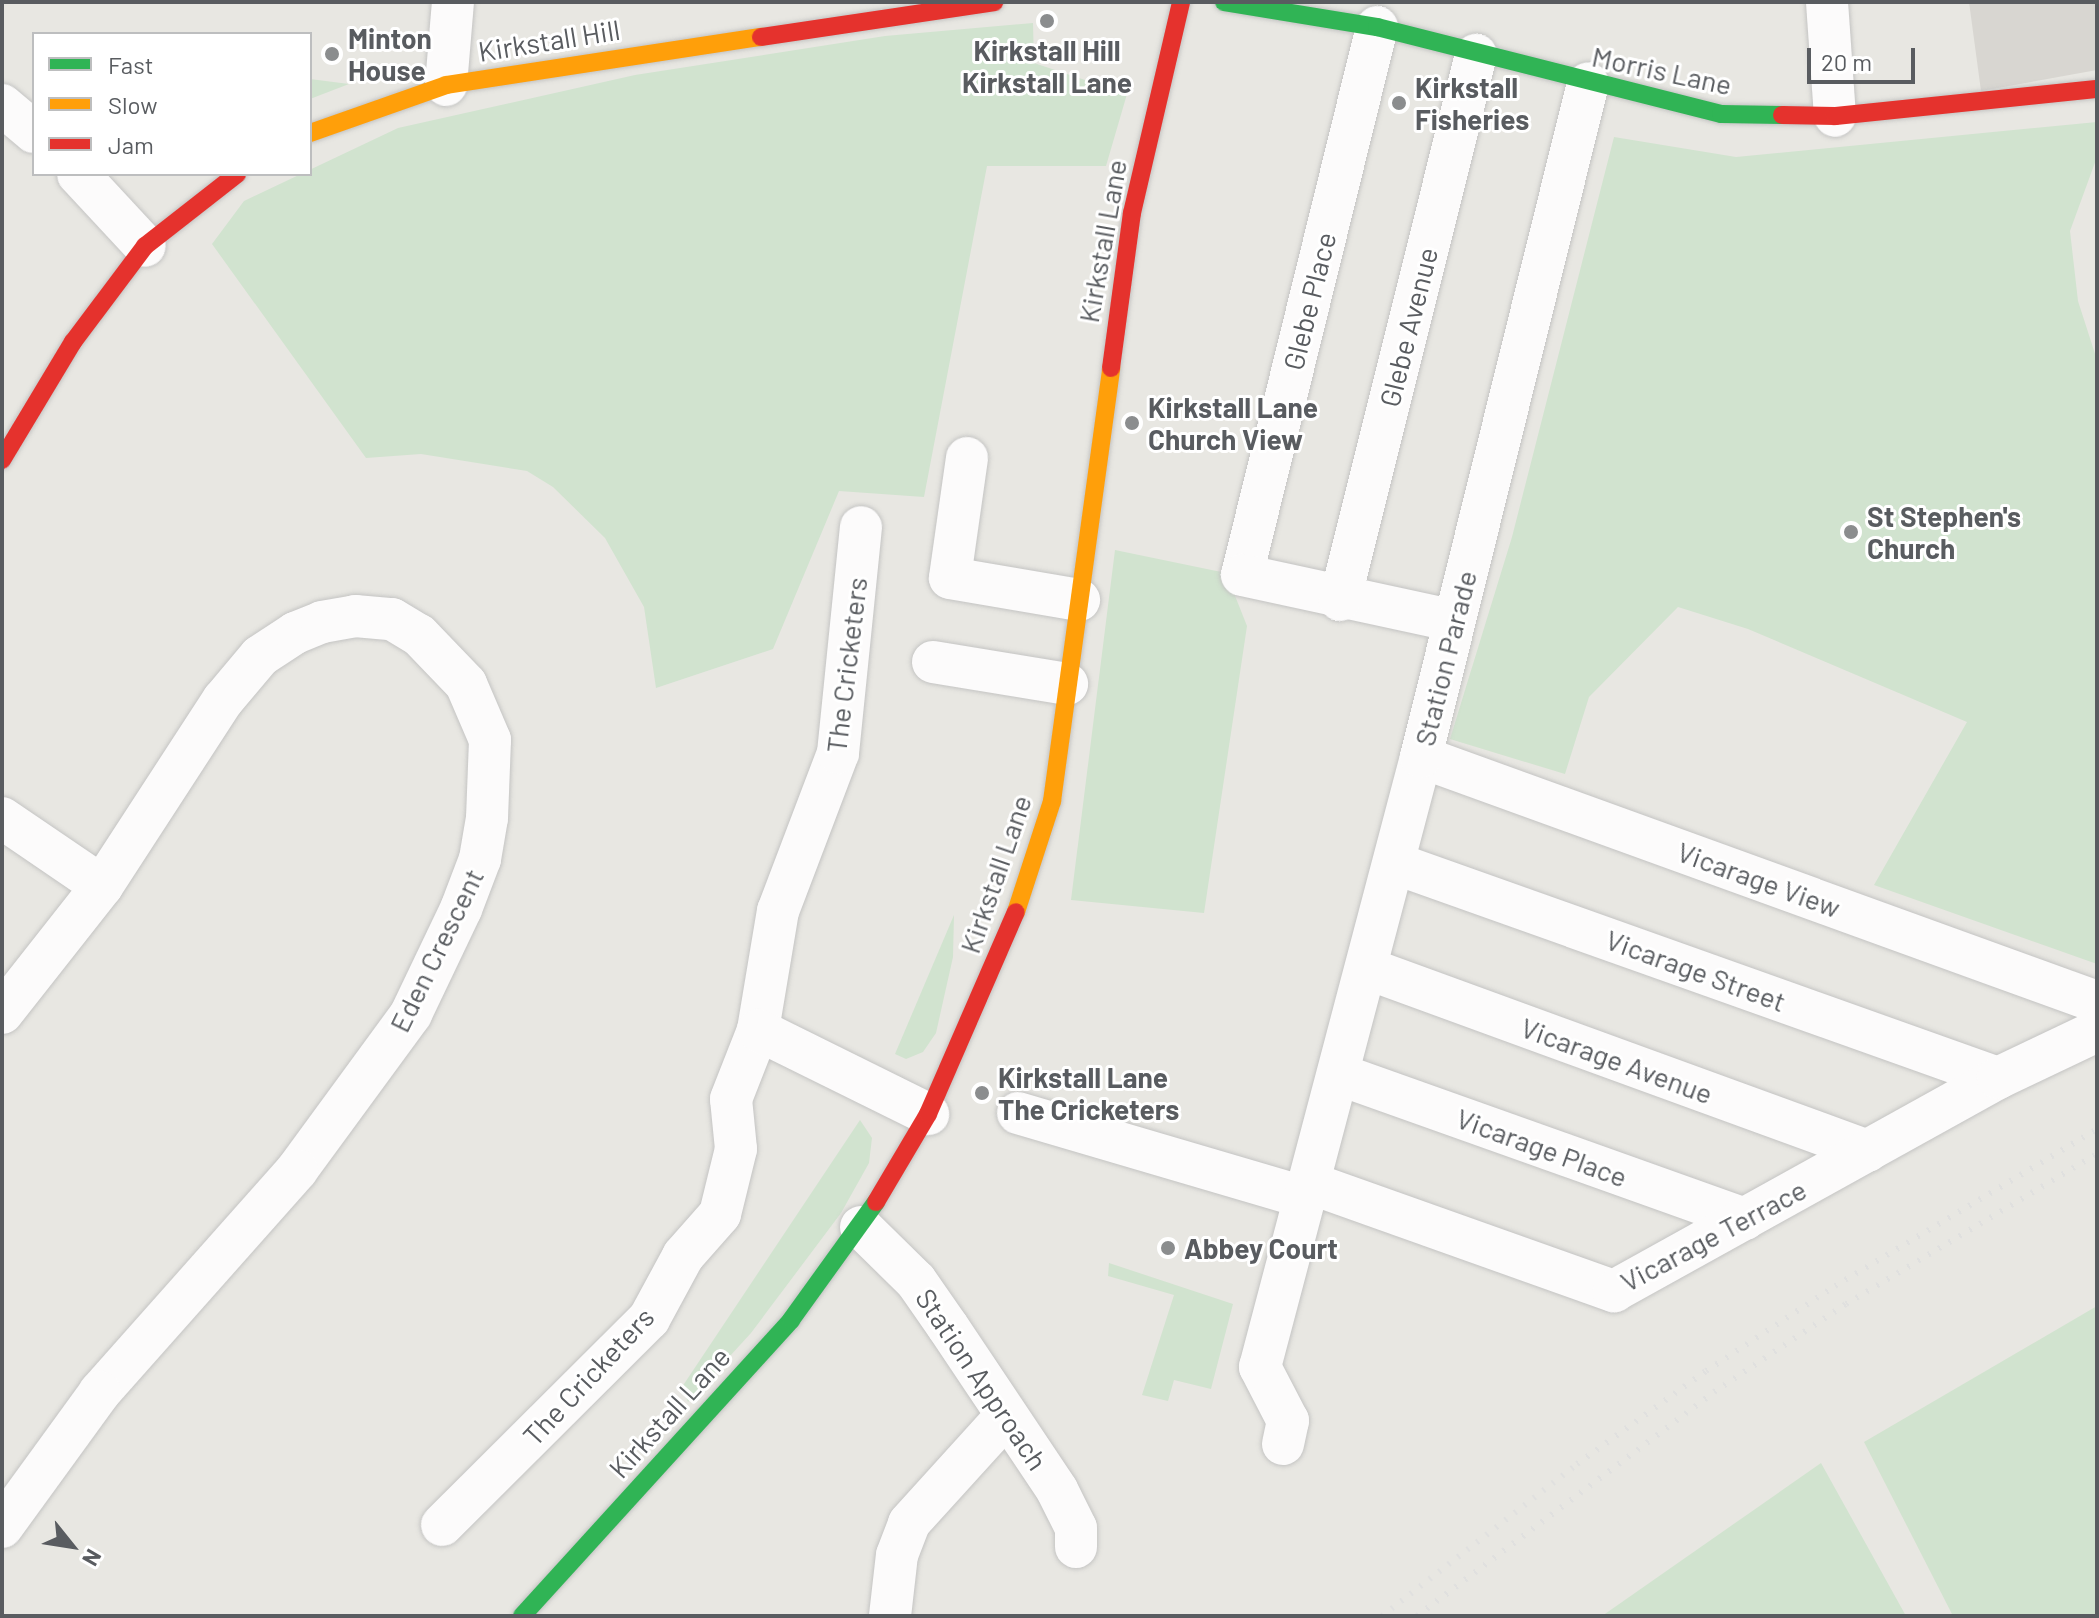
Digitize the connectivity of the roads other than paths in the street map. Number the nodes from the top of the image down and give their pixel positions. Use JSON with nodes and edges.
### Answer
{"nodes":[{"id":1,"x":453,"y":2,"type":"edge"},
{"id":2,"x":994,"y":2,"type":"edge"},
{"id":3,"x":1181,"y":2,"type":"edge"},
{"id":4,"x":1224,"y":2,"type":"edge"},
{"id":5,"x":1827,"y":2,"type":"edge"},
{"id":6,"x":1377,"y":27,"type":"junction"},
{"id":7,"x":1476,"y":55,"type":"junction"},
{"id":8,"x":1588,"y":83,"type":"junction"},
{"id":9,"x":446,"y":85,"type":"junction"},
{"id":10,"x":2097,"y":89,"type":"edge"},
{"id":11,"x":2,"y":105,"type":"edge"},
{"id":12,"x":1835,"y":116,"type":"junction"},
{"id":13,"x":32,"y":130,"type":"edge"},
{"id":14,"x":312,"y":132,"type":"edge"},
{"id":15,"x":80,"y":176,"type":"edge"},
{"id":16,"x":234,"y":176,"type":"edge"},
{"id":17,"x":145,"y":246,"type":"junction"},
{"id":18,"x":967,"y":458,"type":"dead end"},
{"id":19,"x":2,"y":460,"type":"edge"},
{"id":20,"x":861,"y":527,"type":"dead end"},
{"id":21,"x":1079,"y":600,"type":"junction"},
{"id":22,"x":1340,"y":600,"type":"junction"},
{"id":23,"x":1454,"y":621,"type":"junction"},
{"id":24,"x":933,"y":662,"type":"dead end"},
{"id":25,"x":1067,"y":684,"type":"junction"},
{"id":26,"x":1421,"y":757,"type":"junction"},
{"id":27,"x":2,"y":818,"type":"edge"},
{"id":28,"x":1394,"y":863,"type":"junction"},
{"id":29,"x":102,"y":886,"type":"junction"},
{"id":30,"x":1366,"y":968,"type":"junction"},
{"id":31,"x":2097,"y":1002,"type":"edge"},
{"id":32,"x":2,"y":1013,"type":"edge"},
{"id":33,"x":758,"y":1030,"type":"junction"},
{"id":34,"x":2097,"y":1031,"type":"edge"},
{"id":35,"x":1338,"y":1074,"type":"junction"},
{"id":36,"x":1998,"y":1078,"type":"junction"},
{"id":37,"x":1018,"y":1113,"type":"dead end"},
{"id":38,"x":928,"y":1114,"type":"junction"},
{"id":39,"x":1868,"y":1151,"type":"junction"},
{"id":40,"x":1305,"y":1204,"type":"junction"},
{"id":41,"x":1745,"y":1219,"type":"junction"},
{"id":42,"x":861,"y":1227,"type":"junction"},
{"id":43,"x":1005,"y":1417,"type":"junction"},
{"id":44,"x":1283,"y":1444,"type":"dead end"},
{"id":45,"x":442,"y":1525,"type":"dead end"},
{"id":46,"x":2,"y":1527,"type":"edge"},
{"id":47,"x":1076,"y":1547,"type":"dead end"},
{"id":48,"x":522,"y":1616,"type":"edge"},
{"id":49,"x":890,"y":1616,"type":"edge"}],
"edges":[{"from":1,"to":9,"type":"street"},
{"from":2,"to":9,"type":"street","name":"Kirkstall Hill"},
{"from":3,"to":21,"type":"street","name":"Kirkstall Lane"},
{"from":4,"to":6,"type":"street","name":"Morris Lane"},
{"from":5,"to":12,"type":"street"},
{"from":6,"to":7,"type":"street","name":"Morris Lane"},
{"from":6,"to":22,"type":"street","name":"Glebe Place"},
{"from":7,"to":8,"type":"street","name":"Morris Lane"},
{"from":7,"to":22,"type":"street","name":"Glebe Avenue"},
{"from":8,"to":12,"type":"street","name":"Morris Lane"},
{"from":8,"to":23,"type":"street","name":"Station Parade"},
{"from":9,"to":14,"type":"street","name":"Kirkstall Hill"},
{"from":10,"to":12,"type":"street","name":"Morris Lane"},
{"from":11,"to":13,"type":"street"},
{"from":15,"to":17,"type":"street"},
{"from":16,"to":17,"type":"street"},
{"from":17,"to":19,"type":"street"},
{"from":18,"to":21,"type":"street"},
{"from":20,"to":33,"type":"street","name":"The Cricketers"},
{"from":21,"to":25,"type":"street","name":"Kirkstall Lane"},
{"from":22,"to":23,"type":"street"},
{"from":23,"to":26,"type":"street","name":"Station Parade"},
{"from":24,"to":25,"type":"street"},
{"from":25,"to":38,"type":"street","name":"Kirkstall Lane"},
{"from":26,"to":28,"type":"street","name":"Station Parade"},
{"from":26,"to":31,"type":"street","name":"Vicarage View"},
{"from":27,"to":29,"type":"street"},
{"from":28,"to":30,"type":"street","name":"Station Parade"},
{"from":28,"to":36,"type":"street","name":"Vicarage Street"},
{"from":29,"to":32,"type":"street","name":"Eden Crescent"},
{"from":29,"to":46,"type":"street","name":"Eden Crescent"},
{"from":30,"to":35,"type":"street","name":"Station Parade"},
{"from":30,"to":39,"type":"street","name":"Vicarage Avenue"},
{"from":33,"to":38,"type":"street"},
{"from":33,"to":45,"type":"street","name":"The Cricketers"},
{"from":34,"to":36,"type":"street","name":"Vicarage Terrace"},
{"from":35,"to":40,"type":"street","name":"Station Parade"},
{"from":35,"to":41,"type":"street","name":"Vicarage Place"},
{"from":36,"to":39,"type":"street","name":"Vicarage Terrace"},
{"from":37,"to":40,"type":"street","name":"Vicarage Terrace"},
{"from":38,"to":42,"type":"street","name":"Kirkstall Lane"},
{"from":39,"to":41,"type":"street","name":"Vicarage Terrace"},
{"from":40,"to":41,"type":"street","name":"Vicarage Terrace"},
{"from":40,"to":44,"type":"street","name":"Station Parade"},
{"from":42,"to":43,"type":"street","name":"Station Approach"},
{"from":42,"to":48,"type":"street","name":"Kirkstall Lane"},
{"from":43,"to":47,"type":"street","name":"Station Approach"},
{"from":43,"to":49,"type":"street"}]}
